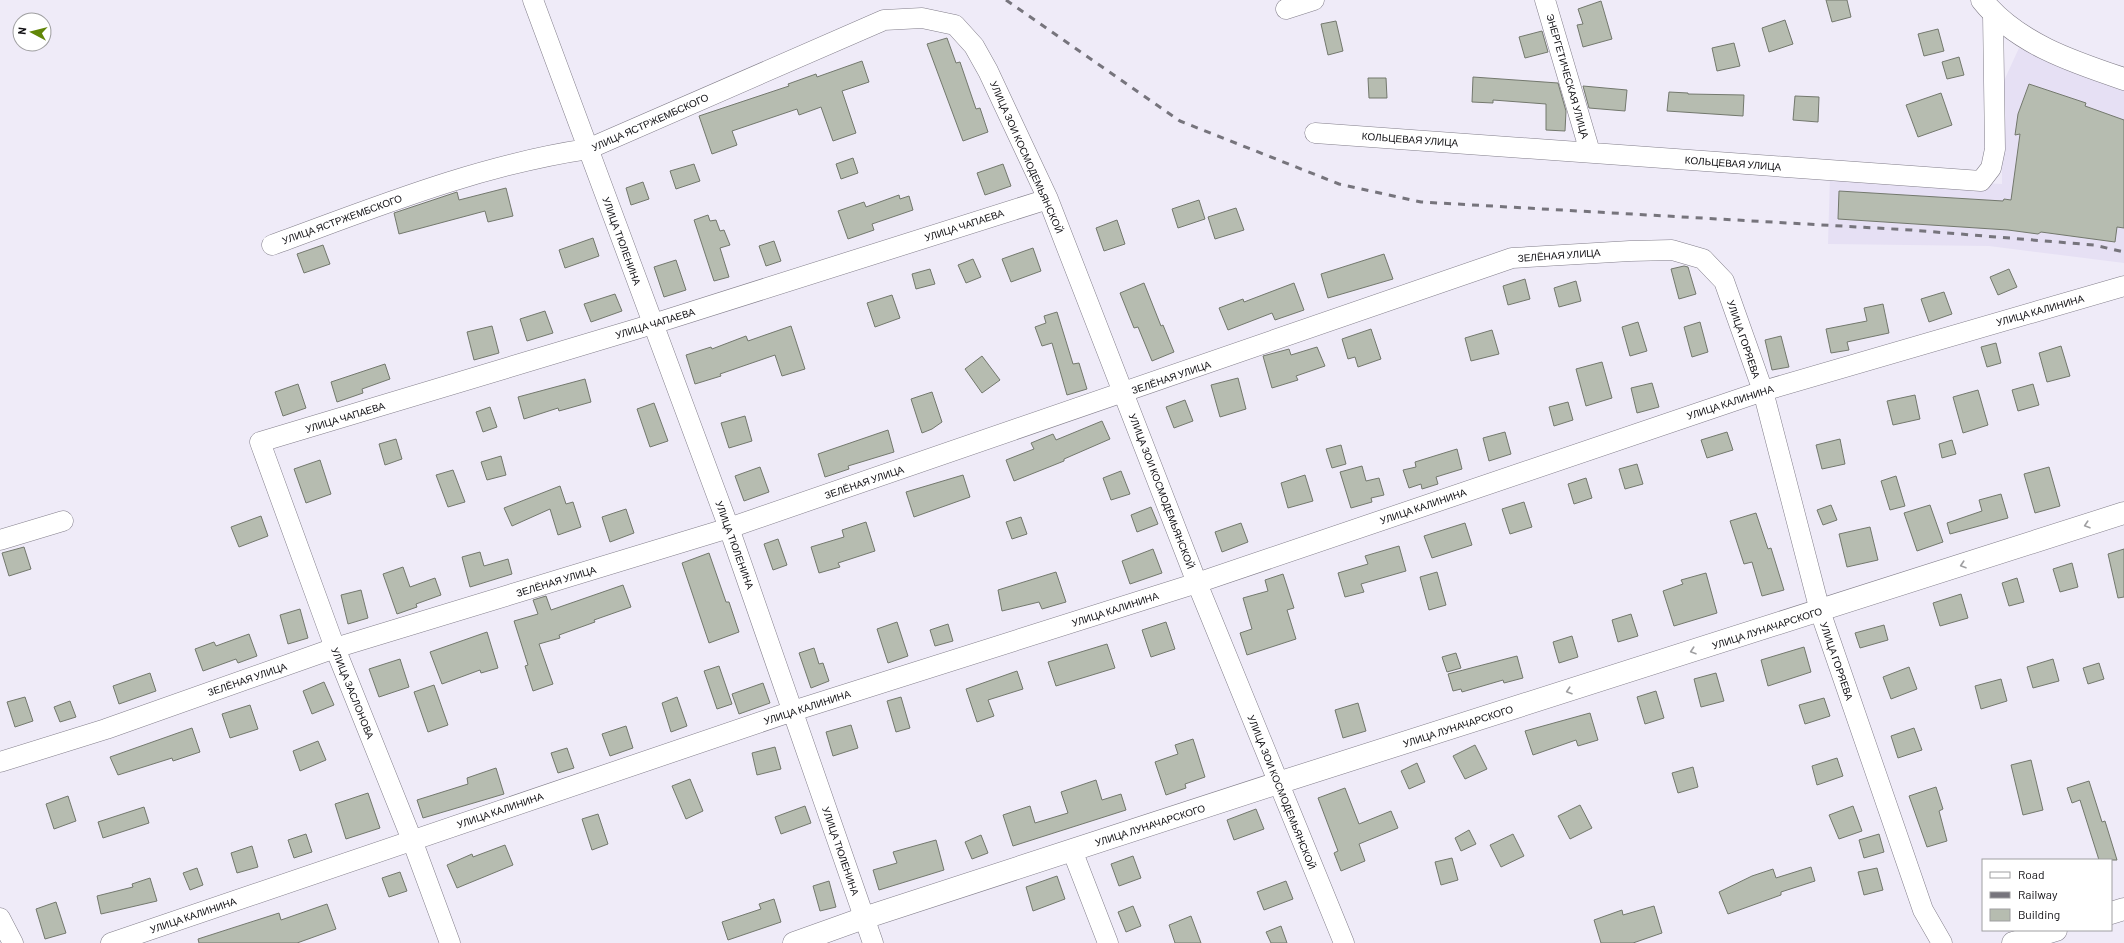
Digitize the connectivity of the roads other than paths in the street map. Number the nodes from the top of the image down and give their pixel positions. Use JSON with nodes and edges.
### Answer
{"nodes":[{"id":1,"x":533,"y":0,"type":"edge"},
{"id":2,"x":1314,"y":0,"type":"edge"},
{"id":3,"x":1545,"y":0,"type":"edge"},
{"id":4,"x":1988,"y":7,"type":"edge"},
{"id":5,"x":1286,"y":9,"type":"dead end"},
{"id":6,"x":955,"y":25,"type":"joint"},
{"id":7,"x":2124,"y":79,"type":"edge"},
{"id":8,"x":1315,"y":133,"type":"dead end"},
{"id":9,"x":588,"y":150,"type":"junction"},
{"id":10,"x":1590,"y":152,"type":"junction"},
{"id":11,"x":1048,"y":199,"type":"junction"},
{"id":12,"x":272,"y":245,"type":"dead end"},
{"id":13,"x":1724,"y":281,"type":"joint"},
{"id":14,"x":2124,"y":286,"type":"edge"},
{"id":15,"x":653,"y":324,"type":"junction"},
{"id":16,"x":1762,"y":391,"type":"junction"},
{"id":17,"x":1124,"y":393,"type":"junction"},
{"id":18,"x":260,"y":442,"type":"joint"},
{"id":19,"x":2124,"y":513,"type":"edge"},
{"id":20,"x":63,"y":521,"type":"dead end"},
{"id":21,"x":729,"y":528,"type":"junction"},
{"id":22,"x":0,"y":540,"type":"edge"},
{"id":23,"x":1197,"y":583,"type":"junction"},
{"id":24,"x":1820,"y":611,"type":"junction"},
{"id":25,"x":335,"y":648,"type":"junction"},
{"id":26,"x":793,"y":711,"type":"junction"},
{"id":27,"x":0,"y":762,"type":"edge"},
{"id":28,"x":1278,"y":783,"type":"junction"},
{"id":29,"x":412,"y":840,"type":"junction"},
{"id":30,"x":1072,"y":850,"type":"junction"},
{"id":31,"x":2124,"y":909,"type":"edge"},
{"id":32,"x":2112,"y":913,"type":"edge"},
{"id":33,"x":0,"y":918,"type":"edge"},
{"id":34,"x":864,"y":918,"type":"junction"},
{"id":35,"x":2053,"y":931,"type":"edge"},
{"id":36,"x":13,"y":943,"type":"edge"},
{"id":37,"x":110,"y":943,"type":"edge"},
{"id":38,"x":450,"y":943,"type":"edge"},
{"id":39,"x":794,"y":943,"type":"edge"},
{"id":40,"x":873,"y":943,"type":"edge"},
{"id":41,"x":1108,"y":943,"type":"edge"},
{"id":42,"x":1344,"y":943,"type":"edge"},
{"id":43,"x":1942,"y":943,"type":"edge"},
{"id":44,"x":2014,"y":943,"type":"edge"}],
"edges":[{"from":1,"to":9,"type":"street","name":"УЛИЦА ТЮЛЕНИНА"},
{"from":2,"to":5,"type":"street"},
{"from":3,"to":10,"type":"street","name":"ЭНЕРГЕТИЧЕСКАЯ УЛИЦА"},
{"from":4,"to":7,"type":"main road"},
{"from":4,"to":10,"type":"street","name":"КОЛЬЦЕВАЯ УЛИЦА"},
{"from":6,"to":9,"type":"street","name":"УЛИЦА ЯСТРЖЕМБСКОГО"},
{"from":6,"to":11,"type":"street","name":"УЛИЦА ЗОИ КОСМОДЕМЬЯНСКОЙ"},
{"from":8,"to":10,"type":"street","name":"КОЛЬЦЕВАЯ УЛИЦА"},
{"from":9,"to":12,"type":"street","name":"УЛИЦА ЯСТРЖЕМБСКОГО"},
{"from":9,"to":15,"type":"street","name":"УЛИЦА ТЮЛЕНИНА"},
{"from":11,"to":15,"type":"street","name":"УЛИЦА ЧАПАЕВА"},
{"from":11,"to":17,"type":"street","name":"УЛИЦА ЗОИ КОСМОДЕМЬЯНСКОЙ"},
{"from":13,"to":16,"type":"street","name":"УЛИЦА ГОРЯЕВА"},
{"from":13,"to":17,"type":"street","name":"ЗЕЛЁНАЯ УЛИЦА"},
{"from":14,"to":16,"type":"street","name":"УЛИЦА КАЛИНИНА"},
{"from":15,"to":18,"type":"street","name":"УЛИЦА ЧАПАЕВА"},
{"from":15,"to":21,"type":"street","name":"УЛИЦА ТЮЛЕНИНА"},
{"from":16,"to":23,"type":"street","name":"УЛИЦА КАЛИНИНА"},
{"from":16,"to":24,"type":"street","name":"УЛИЦА ГОРЯЕВА"},
{"from":17,"to":21,"type":"street","name":"ЗЕЛЁНАЯ УЛИЦА"},
{"from":17,"to":23,"type":"street","name":"УЛИЦА ЗОИ КОСМОДЕМЬЯНСКОЙ"},
{"from":18,"to":25,"type":"street","name":"УЛИЦА ЗАСЛОНОВА"},
{"from":19,"to":24,"type":"main road","name":"УЛИЦА ЛУНАЧАРСКОГО","one_way":true},
{"from":20,"to":22,"type":"street"},
{"from":21,"to":25,"type":"street","name":"ЗЕЛЁНАЯ УЛИЦА"},
{"from":21,"to":26,"type":"street","name":"УЛИЦА ТЮЛЕНИНА"},
{"from":23,"to":26,"type":"street","name":"УЛИЦА КАЛИНИНА"},
{"from":23,"to":28,"type":"street","name":"УЛИЦА ЗОИ КОСМОДЕМЬЯНСКОЙ"},
{"from":24,"to":28,"type":"main road","name":"УЛИЦА ЛУНАЧАРСКОГО","one_way":true},
{"from":24,"to":43,"type":"street","name":"УЛИЦА ГОРЯЕВА"},
{"from":25,"to":27,"type":"street","name":"ЗЕЛЁНАЯ УЛИЦА"},
{"from":25,"to":29,"type":"street","name":"УЛИЦА ЗАСЛОНОВА"},
{"from":26,"to":29,"type":"street","name":"УЛИЦА КАЛИНИНА"},
{"from":26,"to":34,"type":"street","name":"УЛИЦА ТЮЛЕНИНА"},
{"from":28,"to":30,"type":"main road","name":"УЛИЦА ЛУНАЧАРСКОГО"},
{"from":28,"to":42,"type":"street","name":"УЛИЦА ЗОИ КОСМОДЕМЬЯНСКОЙ"},
{"from":29,"to":37,"type":"street","name":"УЛИЦА КАЛИНИНА"},
{"from":29,"to":38,"type":"street","name":"УЛИЦА ЗАСЛОНОВА"},
{"from":30,"to":34,"type":"main road","name":"УЛИЦА ЛУНАЧАРСКОГО"},
{"from":30,"to":41,"type":"street"},
{"from":31,"to":32,"type":"main road"},
{"from":33,"to":36,"type":"street"},
{"from":34,"to":39,"type":"main road","name":"УЛИЦА ЛУНАЧАРСКОГО"},
{"from":34,"to":40,"type":"street","name":"УЛИЦА ТЮЛЕНИНА"},
{"from":35,"to":44,"type":"main road"}]}
